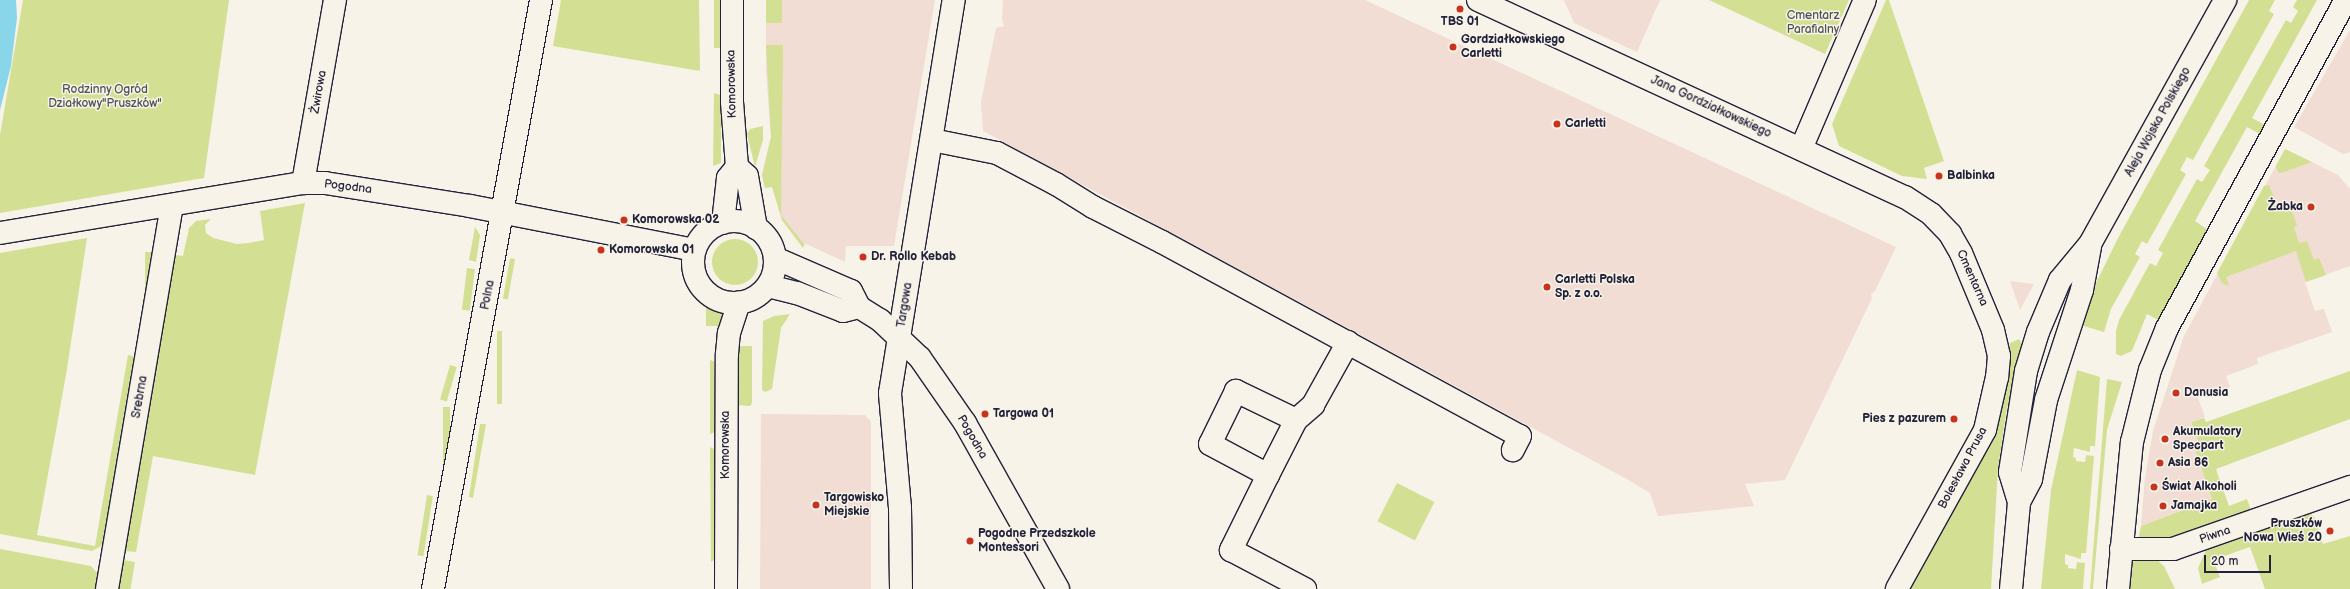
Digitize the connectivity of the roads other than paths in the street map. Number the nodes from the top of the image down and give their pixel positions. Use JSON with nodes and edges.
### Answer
{"nodes":[{"id":1,"x":335,"y":0,"type":"edge"},
{"id":2,"x":541,"y":0,"type":"edge"},
{"id":3,"x":732,"y":0,"type":"edge"},
{"id":4,"x":954,"y":0,"type":"edge"},
{"id":5,"x":1478,"y":0,"type":"edge"},
{"id":6,"x":1865,"y":0,"type":"edge"},
{"id":7,"x":2225,"y":0,"type":"edge"},
{"id":8,"x":2346,"y":0,"type":"edge"},
{"id":9,"x":932,"y":140,"type":"junction"},
{"id":10,"x":1801,"y":149,"type":"junction"},
{"id":11,"x":737,"y":167,"type":"junction"},
{"id":12,"x":303,"y":183,"type":"junction"},
{"id":13,"x":172,"y":205,"type":"junction"},
{"id":14,"x":502,"y":214,"type":"junction"},
{"id":15,"x":1940,"y":222,"type":"joint"},
{"id":16,"x":722,"y":223,"type":"junction"},
{"id":17,"x":756,"y":228,"type":"junction"},
{"id":18,"x":0,"y":233,"type":"edge"},
{"id":19,"x":694,"y":250,"type":"junction"},
{"id":20,"x":775,"y":258,"type":"junction"},
{"id":21,"x":768,"y":286,"type":"junction"},
{"id":22,"x":739,"y":303,"type":"junction"},
{"id":23,"x":859,"y":307,"type":"junction"},
{"id":24,"x":900,"y":338,"type":"junction"},
{"id":25,"x":1996,"y":338,"type":"joint"},
{"id":26,"x":1348,"y":342,"type":"junction"},
{"id":27,"x":1296,"y":420,"type":"junction"},
{"id":28,"x":1513,"y":450,"type":"dead end"},
{"id":29,"x":1268,"y":474,"type":"junction"},
{"id":30,"x":2350,"y":487,"type":"edge"},
{"id":31,"x":2122,"y":549,"type":"junction"},
{"id":32,"x":107,"y":589,"type":"edge"},
{"id":33,"x":433,"y":589,"type":"edge"},
{"id":34,"x":726,"y":589,"type":"edge"},
{"id":35,"x":901,"y":589,"type":"edge"},
{"id":36,"x":1058,"y":589,"type":"edge"},
{"id":37,"x":1305,"y":589,"type":"edge"},
{"id":38,"x":1897,"y":589,"type":"edge"},
{"id":39,"x":2011,"y":589,"type":"edge"},
{"id":40,"x":2118,"y":589,"type":"edge"}],
"edges":[{"from":1,"to":12,"type":"street","name":"Żwirowa"},
{"from":2,"to":14,"type":"street","name":"Polna"},
{"from":3,"to":11,"type":"street","name":"Komorowska"},
{"from":4,"to":9,"type":"street","name":"Targowa"},
{"from":5,"to":10,"type":"street","name":"Jana Gordziałkowskiego"},
{"from":6,"to":10,"type":"street"},
{"from":7,"to":39,"type":"street","name":"Aleja Wojska Polskiego"},
{"from":8,"to":31,"type":"street"},
{"from":9,"to":24,"type":"street","name":"Targowa"},
{"from":9,"to":26,"type":"street"},
{"from":10,"to":15,"type":"street","name":"Jana Gordziałkowskiego"},
{"from":11,"to":16,"type":"street"},
{"from":11,"to":17,"type":"street"},
{"from":12,"to":13,"type":"street","name":"Pogodna"},
{"from":12,"to":14,"type":"street","name":"Pogodna"},
{"from":13,"to":18,"type":"street","name":"Pogodna"},
{"from":13,"to":32,"type":"street","name":"Srebrna"},
{"from":14,"to":19,"type":"street","name":"Pogodna"},
{"from":14,"to":33,"type":"street","name":"Polna"},
{"from":15,"to":25,"type":"street","name":"Cmentarna"},
{"from":16,"to":17,"type":"street"},
{"from":16,"to":19,"type":"street"},
{"from":17,"to":20,"type":"street"},
{"from":19,"to":22,"type":"street"},
{"from":20,"to":21,"type":"street"},
{"from":20,"to":23,"type":"street","name":"Pogodna"},
{"from":21,"to":22,"type":"street"},
{"from":21,"to":23,"type":"street"},
{"from":22,"to":34,"type":"street","name":"Komorowska"},
{"from":23,"to":24,"type":"street","name":"Pogodna"},
{"from":24,"to":35,"type":"street","name":"Targowa"},
{"from":24,"to":36,"type":"street","name":"Pogodna"},
{"from":25,"to":38,"type":"street","name":"Bolesława Prusa"},
{"from":26,"to":27,"type":"street"},
{"from":26,"to":28,"type":"street"},
{"from":27,"to":29,"type":"street"},
{"from":27,"to":29,"type":"street"},
{"from":29,"to":37,"type":"street"},
{"from":30,"to":31,"type":"street","name":"Piwna"},
{"from":31,"to":40,"type":"street"}]}
